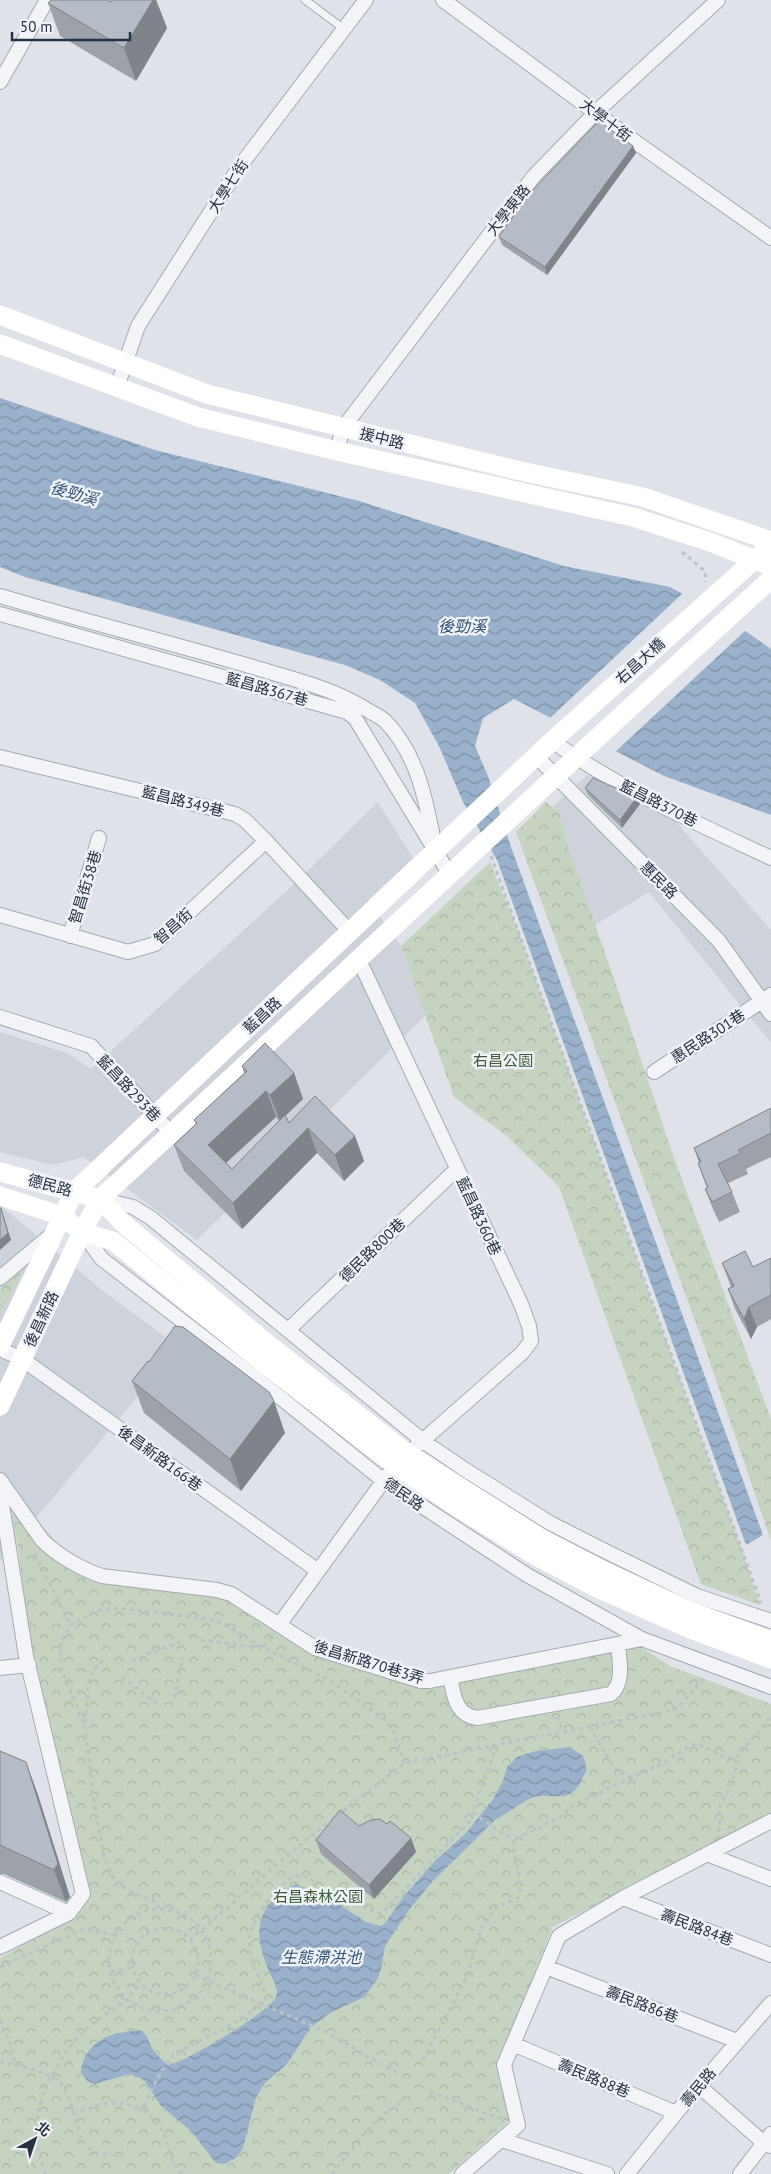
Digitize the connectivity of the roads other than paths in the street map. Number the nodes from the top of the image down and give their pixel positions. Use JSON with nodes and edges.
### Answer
{"nodes":[{"id":1,"x":47,"y":0,"type":"edge"},
{"id":2,"x":305,"y":0,"type":"edge"},
{"id":3,"x":366,"y":0,"type":"edge"},
{"id":4,"x":443,"y":0,"type":"edge"},
{"id":5,"x":718,"y":0,"type":"edge"},
{"id":6,"x":344,"y":29,"type":"junction"},
{"id":7,"x":0,"y":82,"type":"edge"},
{"id":8,"x":596,"y":112,"type":"junction"},
{"id":9,"x":771,"y":238,"type":"edge"},
{"id":10,"x":0,"y":315,"type":"edge"},
{"id":11,"x":0,"y":344,"type":"edge"},
{"id":12,"x":126,"y":362,"type":"junction"},
{"id":13,"x":117,"y":387,"type":"junction"},
{"id":14,"x":343,"y":428,"type":"junction"},
{"id":15,"x":337,"y":451,"type":"junction"},
{"id":16,"x":771,"y":540,"type":"edge"},
{"id":17,"x":771,"y":546,"type":"edge"},
{"id":18,"x":764,"y":562,"type":"edge"},
{"id":19,"x":771,"y":580,"type":"edge"},
{"id":20,"x":0,"y":596,"type":"edge"},
{"id":21,"x":0,"y":614,"type":"edge"},
{"id":22,"x":557,"y":736,"type":"junction"},
{"id":23,"x":580,"y":752,"type":"junction"},
{"id":24,"x":536,"y":756,"type":"junction"},
{"id":25,"x":0,"y":757,"type":"edge"},
{"id":26,"x":555,"y":775,"type":"junction"},
{"id":27,"x":99,"y":838,"type":"dead end"},
{"id":28,"x":266,"y":841,"type":"junction"},
{"id":29,"x":435,"y":851,"type":"junction"},
{"id":30,"x":771,"y":858,"type":"edge"},
{"id":31,"x":450,"y":875,"type":"junction"},
{"id":32,"x":0,"y":915,"type":"edge"},
{"id":33,"x":350,"y":932,"type":"junction"},
{"id":34,"x":70,"y":936,"type":"junction"},
{"id":35,"x":359,"y":960,"type":"junction"},
{"id":36,"x":767,"y":998,"type":"edge"},
{"id":37,"x":771,"y":1014,"type":"edge"},
{"id":38,"x":0,"y":1017,"type":"edge"},
{"id":39,"x":654,"y":1072,"type":"dead end"},
{"id":40,"x":156,"y":1115,"type":"junction"},
{"id":41,"x":171,"y":1133,"type":"junction"},
{"id":42,"x":457,"y":1169,"type":"junction"},
{"id":43,"x":0,"y":1172,"type":"edge"},
{"id":44,"x":74,"y":1192,"type":"junction"},
{"id":45,"x":0,"y":1196,"type":"edge"},
{"id":46,"x":100,"y":1199,"type":"junction"},
{"id":47,"x":58,"y":1224,"type":"junction"},
{"id":48,"x":82,"y":1232,"type":"junction"},
{"id":49,"x":0,"y":1278,"type":"edge"},
{"id":50,"x":288,"y":1330,"type":"junction"},
{"id":51,"x":0,"y":1348,"type":"edge"},
{"id":52,"x":22,"y":1359,"type":"junction"},
{"id":53,"x":0,"y":1406,"type":"edge"},
{"id":54,"x":423,"y":1440,"type":"junction"},
{"id":55,"x":402,"y":1459,"type":"junction"},
{"id":56,"x":0,"y":1480,"type":"edge"},
{"id":57,"x":384,"y":1481,"type":"junction"},
{"id":58,"x":0,"y":1492,"type":"edge"},
{"id":59,"x":318,"y":1571,"type":"junction"},
{"id":60,"x":769,"y":1620,"type":"edge"},
{"id":61,"x":279,"y":1625,"type":"junction"},
{"id":62,"x":642,"y":1639,"type":"junction"},
{"id":63,"x":771,"y":1641,"type":"edge"},
{"id":64,"x":618,"y":1644,"type":"junction"},
{"id":65,"x":771,"y":1659,"type":"edge"},
{"id":66,"x":29,"y":1664,"type":"junction"},
{"id":67,"x":0,"y":1668,"type":"edge"},
{"id":68,"x":450,"y":1677,"type":"junction"},
{"id":69,"x":771,"y":1687,"type":"edge"},
{"id":70,"x":771,"y":1821,"type":"edge"},
{"id":71,"x":711,"y":1852,"type":"junction"},
{"id":72,"x":771,"y":1879,"type":"edge"},
{"id":73,"x":0,"y":1882,"type":"edge"},
{"id":74,"x":623,"y":1898,"type":"junction"},
{"id":75,"x":69,"y":1914,"type":"junction"},
{"id":76,"x":0,"y":1947,"type":"edge"},
{"id":77,"x":771,"y":1955,"type":"edge"},
{"id":78,"x":546,"y":1967,"type":"junction"},
{"id":79,"x":771,"y":2003,"type":"edge"},
{"id":80,"x":737,"y":2041,"type":"junction"},
{"id":81,"x":512,"y":2044,"type":"junction"},
{"id":82,"x":700,"y":2086,"type":"junction"},
{"id":83,"x":676,"y":2113,"type":"junction"},
{"id":84,"x":502,"y":2140,"type":"junction"},
{"id":85,"x":769,"y":2141,"type":"edge"},
{"id":86,"x":462,"y":2174,"type":"edge"},
{"id":87,"x":607,"y":2174,"type":"edge"},
{"id":88,"x":628,"y":2174,"type":"edge"},
{"id":89,"x":740,"y":2174,"type":"edge"}],
"edges":[{"from":1,"to":7,"type":"street"},
{"from":2,"to":6,"type":"lane"},
{"from":3,"to":6,"type":"street","name":"大學七街"},
{"from":4,"to":8,"type":"street","name":"大學十街"},
{"from":5,"to":8,"type":"street","name":"大學東路"},
{"from":6,"to":12,"type":"street","name":"大學七街"},
{"from":8,"to":9,"type":"street","name":"大學十街"},
{"from":8,"to":14,"type":"street","name":"大學東路"},
{"from":10,"to":12,"type":"street","name":"援中路"},
{"from":11,"to":13,"type":"street","name":"援中路"},
{"from":12,"to":13,"type":"street","name":"大學七街"},
{"from":12,"to":14,"type":"street","name":"援中路"},
{"from":13,"to":15,"type":"street","name":"援中路"},
{"from":14,"to":15,"type":"street","name":"大學東路"},
{"from":14,"to":16,"type":"street","name":"援中路"},
{"from":15,"to":18,"type":"street","name":"援中路"},
{"from":17,"to":18,"type":"street"},
{"from":18,"to":22,"type":"street","name":"右昌大橋"},
{"from":19,"to":23,"type":"street","name":"右昌大橋"},
{"from":20,"to":29,"type":"street"},
{"from":21,"to":29,"type":"street","name":"藍昌路367巷"},
{"from":22,"to":23,"type":"street","name":"藍昌路370巷"},
{"from":22,"to":24,"type":"street"},
{"from":23,"to":26,"type":"street"},
{"from":23,"to":30,"type":"street","name":"藍昌路370巷"},
{"from":24,"to":26,"type":"street","name":"惠民路"},
{"from":24,"to":29,"type":"street","name":"藍昌路"},
{"from":25,"to":28,"type":"street","name":"藍昌路349巷"},
{"from":26,"to":31,"type":"street","name":"藍昌路"},
{"from":26,"to":36,"type":"street","name":"惠民路"},
{"from":27,"to":34,"type":"street","name":"智昌街38巷"},
{"from":28,"to":33,"type":"street","name":"藍昌路349巷"},
{"from":28,"to":34,"type":"street","name":"智昌街"},
{"from":29,"to":31,"type":"street","name":"藍昌路367巷"},
{"from":29,"to":33,"type":"street","name":"藍昌路"},
{"from":31,"to":35,"type":"street","name":"藍昌路"},
{"from":32,"to":34,"type":"street","name":"智昌街"},
{"from":33,"to":35,"type":"street"},
{"from":33,"to":40,"type":"street","name":"藍昌路"},
{"from":35,"to":41,"type":"street","name":"藍昌路"},
{"from":35,"to":42,"type":"street","name":"藍昌路360巷"},
{"from":36,"to":37,"type":"street","name":"惠民路"},
{"from":36,"to":39,"type":"street","name":"惠民路301巷"},
{"from":38,"to":40,"type":"street","name":"藍昌路293巷"},
{"from":40,"to":41,"type":"street","name":"藍昌路293巷"},
{"from":40,"to":44,"type":"street","name":"藍昌路"},
{"from":41,"to":46,"type":"street","name":"藍昌路"},
{"from":42,"to":50,"type":"street","name":"德民路800巷"},
{"from":42,"to":54,"type":"street","name":"藍昌路360巷"},
{"from":43,"to":44,"type":"street","name":"德民路"},
{"from":44,"to":46,"type":"street","name":"德民路"},
{"from":44,"to":47,"type":"street","name":"藍昌路"},
{"from":45,"to":47,"type":"street","name":"德民路"},
{"from":46,"to":48,"type":"street","name":"藍昌路"},
{"from":46,"to":50,"type":"street","name":"德民路"},
{"from":46,"to":55,"type":"street","name":"德民路"},
{"from":47,"to":48,"type":"street","name":"德民路"},
{"from":47,"to":49,"type":"street","name":"藍昌路"},
{"from":47,"to":51,"type":"street","name":"後昌新路"},
{"from":48,"to":52,"type":"street","name":"後昌新路"},
{"from":48,"to":55,"type":"street","name":"德民路"},
{"from":48,"to":57,"type":"street","name":"德民路"},
{"from":50,"to":54,"type":"street","name":"德民路"},
{"from":51,"to":52,"type":"street","name":"後昌新路166巷"},
{"from":52,"to":53,"type":"street","name":"後昌新路"},
{"from":52,"to":59,"type":"street","name":"後昌新路166巷"},
{"from":54,"to":55,"type":"street"},
{"from":54,"to":60,"type":"street","name":"德民路"},
{"from":55,"to":57,"type":"street"},
{"from":55,"to":63,"type":"street","name":"德民路"},
{"from":55,"to":65,"type":"street","name":"德民路"},
{"from":56,"to":61,"type":"street","name":"後昌新路70巷3弄"},
{"from":57,"to":59,"type":"street"},
{"from":57,"to":62,"type":"street","name":"德民路"},
{"from":58,"to":66,"type":"street"},
{"from":59,"to":61,"type":"street"},
{"from":61,"to":68,"type":"street","name":"後昌新路70巷3弄"},
{"from":62,"to":64,"type":"street","name":"後昌新路70巷3弄"},
{"from":62,"to":69,"type":"street","name":"德民路"},
{"from":64,"to":68,"type":"street","name":"後昌新路70巷3弄"},
{"from":64,"to":68,"type":"street"},
{"from":66,"to":67,"type":"street"},
{"from":66,"to":75,"type":"street"},
{"from":70,"to":71,"type":"street"},
{"from":71,"to":72,"type":"street"},
{"from":71,"to":74,"type":"street"},
{"from":73,"to":75,"type":"street"},
{"from":74,"to":77,"type":"street","name":"壽民路84巷"},
{"from":74,"to":78,"type":"street"},
{"from":75,"to":76,"type":"street"},
{"from":78,"to":80,"type":"street","name":"壽民路86巷"},
{"from":78,"to":81,"type":"street"},
{"from":79,"to":80,"type":"street","name":"壽民路"},
{"from":80,"to":82,"type":"street","name":"壽民路"},
{"from":81,"to":83,"type":"street","name":"壽民路88巷"},
{"from":81,"to":84,"type":"street"},
{"from":82,"to":83,"type":"street","name":"壽民路"},
{"from":82,"to":85,"type":"street"},
{"from":83,"to":88,"type":"street","name":"壽民路"},
{"from":84,"to":86,"type":"street"},
{"from":84,"to":87,"type":"street"},
{"from":85,"to":89,"type":"street"}]}
